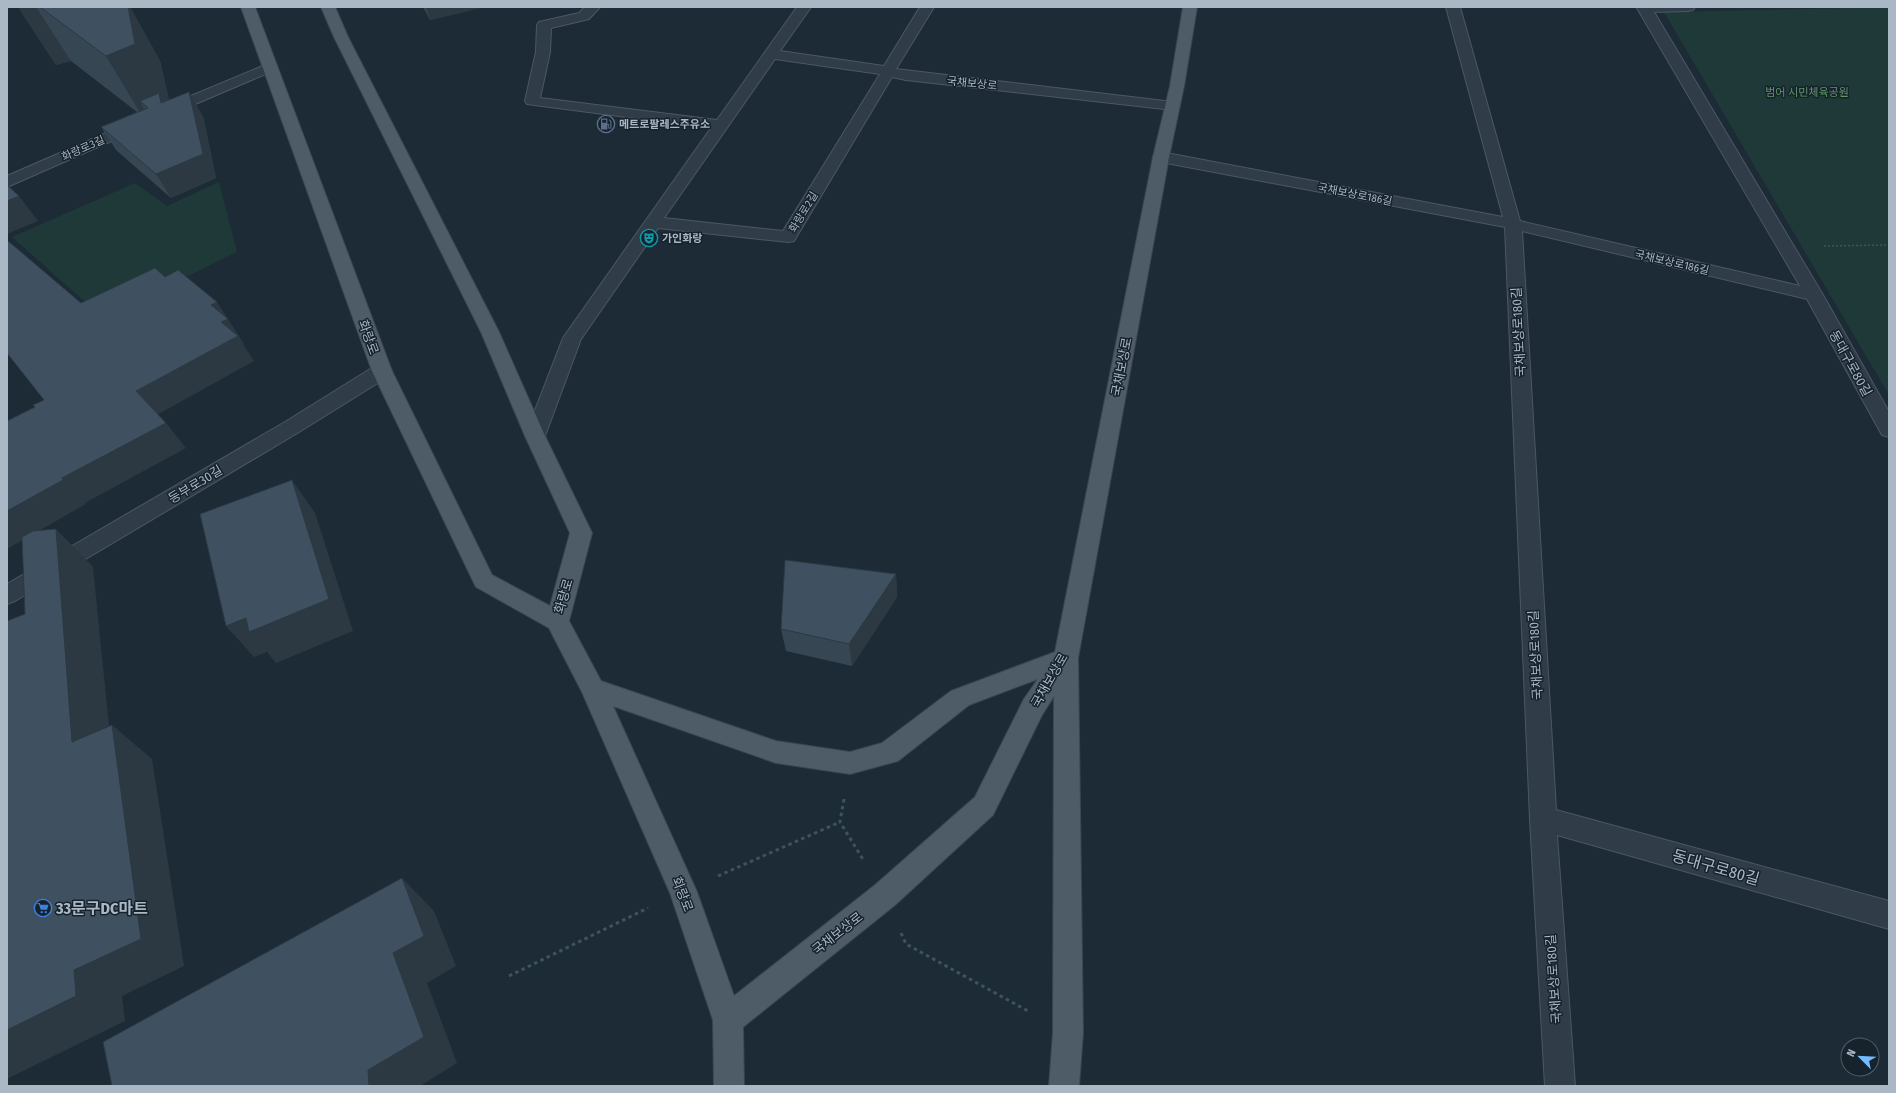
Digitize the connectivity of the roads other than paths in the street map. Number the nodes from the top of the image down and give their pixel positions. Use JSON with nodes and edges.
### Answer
{"nodes":[{"id":1,"x":248,"y":7,"type":"edge"},
{"id":2,"x":328,"y":7,"type":"edge"},
{"id":3,"x":593,"y":7,"type":"edge"},
{"id":4,"x":804,"y":7,"type":"edge"},
{"id":5,"x":927,"y":7,"type":"edge"},
{"id":6,"x":1190,"y":7,"type":"edge"},
{"id":7,"x":1453,"y":7,"type":"edge"},
{"id":8,"x":1688,"y":7,"type":"edge"},
{"id":9,"x":1644,"y":8,"type":"edge"},
{"id":10,"x":772,"y":54,"type":"junction"},
{"id":11,"x":270,"y":67,"type":"junction"},
{"id":12,"x":888,"y":72,"type":"junction"},
{"id":13,"x":1173,"y":106,"type":"junction"},
{"id":14,"x":721,"y":125,"type":"junction"},
{"id":15,"x":1161,"y":157,"type":"junction"},
{"id":16,"x":7,"y":182,"type":"edge"},
{"id":17,"x":653,"y":222,"type":"junction"},
{"id":18,"x":1513,"y":224,"type":"junction"},
{"id":19,"x":1814,"y":295,"type":"junction"},
{"id":20,"x":382,"y":371,"type":"junction"},
{"id":21,"x":1889,"y":430,"type":"edge"},
{"id":22,"x":535,"y":436,"type":"junction"},
{"id":23,"x":7,"y":595,"type":"edge"},
{"id":24,"x":557,"y":621,"type":"junction"},
{"id":25,"x":1066,"y":658,"type":"junction"},
{"id":26,"x":593,"y":689,"type":"junction"},
{"id":27,"x":1543,"y":819,"type":"junction"},
{"id":28,"x":1889,"y":915,"type":"edge"},
{"id":29,"x":728,"y":1020,"type":"junction"},
{"id":30,"x":730,"y":1086,"type":"edge"},
{"id":31,"x":1064,"y":1086,"type":"edge"},
{"id":32,"x":1560,"y":1086,"type":"edge"}],
"edges":[{"from":1,"to":11,"type":"main road","name":"화랑로"},
{"from":2,"to":22,"type":"main road","name":"화랑로"},
{"from":3,"to":14,"type":"street"},
{"from":4,"to":10,"type":"street"},
{"from":5,"to":12,"type":"street"},
{"from":6,"to":13,"type":"main road","name":"국채보상로"},
{"from":7,"to":18,"type":"street","name":"국채보상로180길"},
{"from":8,"to":9,"type":"street"},
{"from":9,"to":19,"type":"street"},
{"from":10,"to":12,"type":"street","name":"국채보상로"},
{"from":10,"to":14,"type":"street"},
{"from":11,"to":16,"type":"street","name":"화랑로3길"},
{"from":11,"to":20,"type":"main road","name":"화랑로"},
{"from":12,"to":13,"type":"street","name":"국채보상로"},
{"from":12,"to":17,"type":"street","name":"화랑로2길"},
{"from":13,"to":15,"type":"main road","name":"국채보상로"},
{"from":14,"to":17,"type":"street"},
{"from":15,"to":18,"type":"street","name":"국채보상로186길"},
{"from":15,"to":25,"type":"main road","name":"국채보상로"},
{"from":17,"to":22,"type":"street"},
{"from":18,"to":19,"type":"street","name":"국채보상로186길"},
{"from":18,"to":27,"type":"street","name":"국채보상로180길"},
{"from":19,"to":21,"type":"street","name":"동대구로80길"},
{"from":20,"to":23,"type":"street","name":"동부로30길"},
{"from":20,"to":24,"type":"main road","name":"화랑로"},
{"from":22,"to":24,"type":"main road","name":"화랑로"},
{"from":24,"to":26,"type":"main road","name":"화랑로"},
{"from":25,"to":26,"type":"main road"},
{"from":25,"to":29,"type":"main road","name":"국채보상로"},
{"from":25,"to":31,"type":"main road"},
{"from":26,"to":29,"type":"main road","name":"화랑로"},
{"from":27,"to":28,"type":"street","name":"동대구로80길"},
{"from":27,"to":32,"type":"street","name":"국채보상로180길"},
{"from":29,"to":30,"type":"main road"}]}
